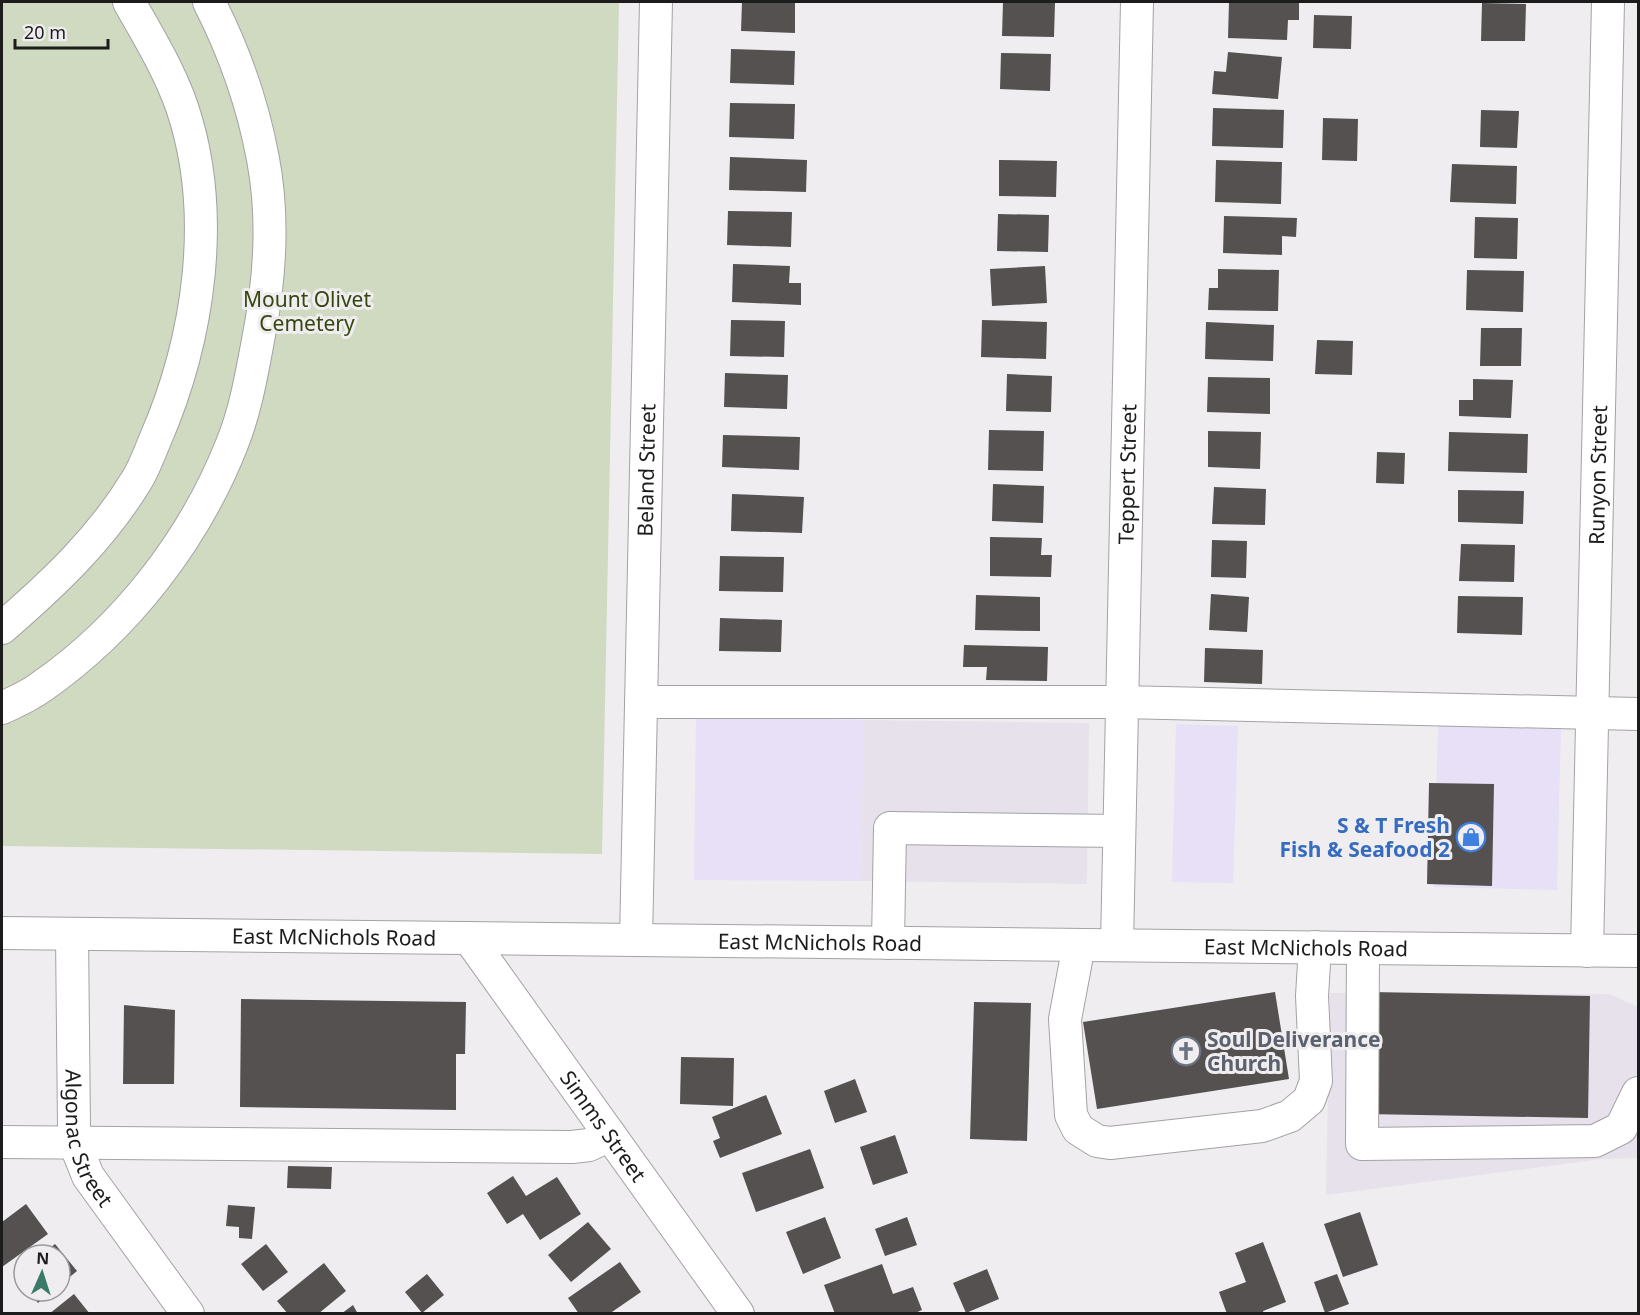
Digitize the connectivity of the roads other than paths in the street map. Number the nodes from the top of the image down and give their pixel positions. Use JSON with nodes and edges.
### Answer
{"nodes":[{"id":1,"x":129,"y":2,"type":"edge"},
{"id":2,"x":209,"y":2,"type":"edge"},
{"id":3,"x":656,"y":2,"type":"edge"},
{"id":4,"x":1137,"y":2,"type":"edge"},
{"id":5,"x":1608,"y":2,"type":"edge"},
{"id":6,"x":2,"y":628,"type":"edge"},
{"id":7,"x":641,"y":702,"type":"junction"},
{"id":8,"x":1122,"y":702,"type":"junction"},
{"id":9,"x":2,"y":708,"type":"edge"},
{"id":10,"x":1592,"y":713,"type":"junction"},
{"id":11,"x":1638,"y":714,"type":"edge"},
{"id":12,"x":1119,"y":831,"type":"junction"},
{"id":13,"x":2,"y":933,"type":"edge"},
{"id":14,"x":72,"y":934,"type":"junction"},
{"id":15,"x":469,"y":938,"type":"junction"},
{"id":16,"x":636,"y":940,"type":"junction"},
{"id":17,"x":888,"y":943,"type":"junction"},
{"id":18,"x":1079,"y":945,"type":"junction"},
{"id":19,"x":1117,"y":945,"type":"junction"},
{"id":20,"x":1315,"y":947,"type":"junction"},
{"id":21,"x":1363,"y":948,"type":"junction"},
{"id":22,"x":1587,"y":951,"type":"junction"},
{"id":23,"x":1638,"y":951,"type":"edge"},
{"id":24,"x":1638,"y":1093,"type":"edge"},
{"id":25,"x":610,"y":1135,"type":"junction"},
{"id":26,"x":2,"y":1142,"type":"edge"},
{"id":27,"x":76,"y":1142,"type":"junction"},
{"id":28,"x":188,"y":1314,"type":"edge"},
{"id":29,"x":738,"y":1314,"type":"edge"}],
"edges":[{"from":1,"to":6,"type":"street"},
{"from":2,"to":9,"type":"street"},
{"from":3,"to":7,"type":"street","name":"Beland Street"},
{"from":4,"to":8,"type":"street","name":"Teppert Street"},
{"from":5,"to":10,"type":"street","name":"Runyon Street"},
{"from":7,"to":8,"type":"street"},
{"from":7,"to":16,"type":"street","name":"Beland Street"},
{"from":8,"to":10,"type":"street"},
{"from":8,"to":12,"type":"street","name":"Teppert Street"},
{"from":10,"to":11,"type":"street"},
{"from":10,"to":22,"type":"street","name":"Runyon Street"},
{"from":12,"to":17,"type":"street"},
{"from":12,"to":19,"type":"street","name":"Teppert Street"},
{"from":13,"to":14,"type":"street","name":"East McNichols Road"},
{"from":14,"to":15,"type":"street","name":"East McNichols Road"},
{"from":14,"to":27,"type":"street","name":"Algonac Street"},
{"from":15,"to":16,"type":"street","name":"East McNichols Road"},
{"from":15,"to":25,"type":"street","name":"Simms Street"},
{"from":16,"to":17,"type":"street","name":"East McNichols Road"},
{"from":17,"to":18,"type":"street","name":"East McNichols Road"},
{"from":18,"to":19,"type":"street","name":"East McNichols Road"},
{"from":18,"to":20,"type":"street"},
{"from":19,"to":20,"type":"street","name":"East McNichols Road"},
{"from":20,"to":21,"type":"street","name":"East McNichols Road"},
{"from":21,"to":22,"type":"street","name":"East McNichols Road"},
{"from":21,"to":24,"type":"street"},
{"from":22,"to":23,"type":"street","name":"East McNichols Road"},
{"from":25,"to":27,"type":"street"},
{"from":25,"to":29,"type":"street","name":"Simms Street"},
{"from":26,"to":27,"type":"street"},
{"from":27,"to":28,"type":"street","name":"Algonac Street"}]}
